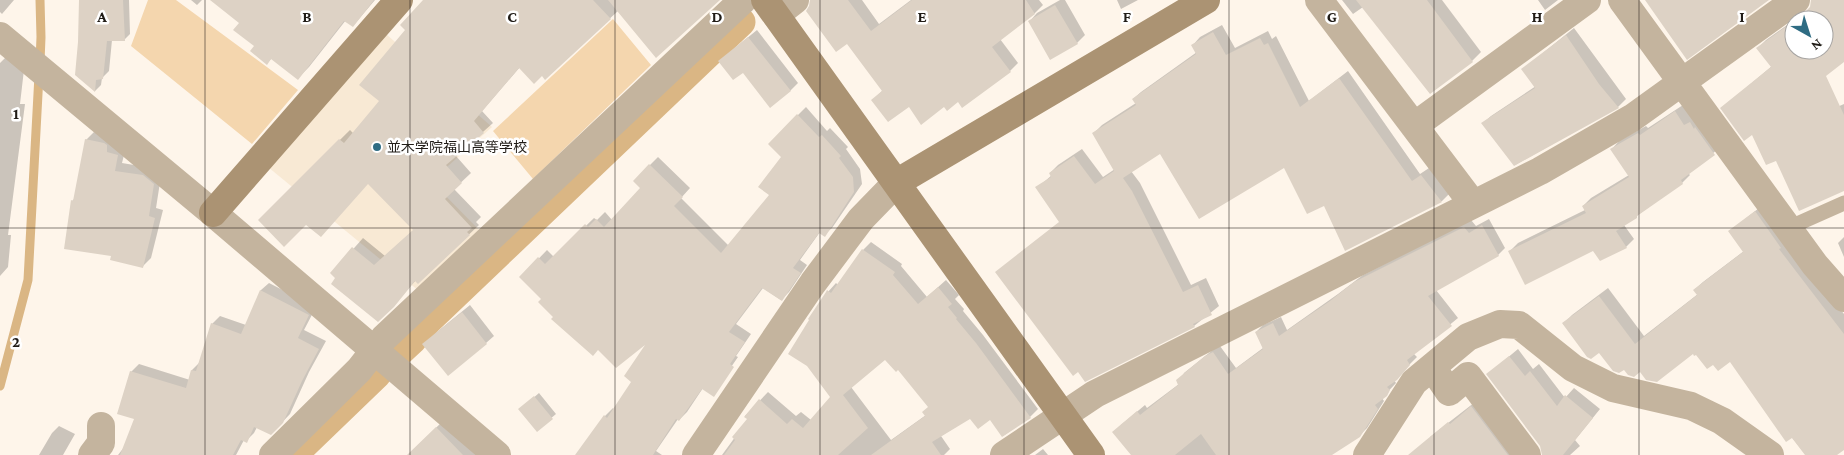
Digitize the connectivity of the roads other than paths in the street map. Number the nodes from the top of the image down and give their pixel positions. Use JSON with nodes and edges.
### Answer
{"nodes":[{"id":1,"x":399,"y":0,"type":"edge"},
{"id":2,"x":743,"y":0,"type":"edge"},
{"id":3,"x":1206,"y":0,"type":"edge"},
{"id":4,"x":1319,"y":0,"type":"edge"},
{"id":5,"x":1587,"y":0,"type":"edge"},
{"id":6,"x":1622,"y":0,"type":"edge"},
{"id":7,"x":1796,"y":0,"type":"edge"},
{"id":8,"x":779,"y":5,"type":"edge"},
{"id":9,"x":0,"y":36,"type":"edge"},
{"id":10,"x":1683,"y":83,"type":"junction"},
{"id":11,"x":1414,"y":126,"type":"junction"},
{"id":12,"x":896,"y":183,"type":"junction"},
{"id":13,"x":1844,"y":203,"type":"edge"},
{"id":14,"x":1473,"y":204,"type":"junction"},
{"id":15,"x":213,"y":213,"type":"junction"},
{"id":16,"x":1788,"y":228,"type":"junction"},
{"id":17,"x":1844,"y":298,"type":"edge"},
{"id":18,"x":374,"y":350,"type":"junction"},
{"id":19,"x":1432,"y":367,"type":"junction"},
{"id":20,"x":1062,"y":416,"type":"junction"},
{"id":21,"x":101,"y":426,"type":"dead end"},
{"id":22,"x":92,"y":455,"type":"edge"},
{"id":23,"x":273,"y":455,"type":"edge"},
{"id":24,"x":496,"y":455,"type":"edge"},
{"id":25,"x":696,"y":455,"type":"edge"},
{"id":26,"x":1004,"y":455,"type":"edge"},
{"id":27,"x":1091,"y":455,"type":"edge"},
{"id":28,"x":1367,"y":455,"type":"edge"},
{"id":29,"x":1527,"y":455,"type":"edge"},
{"id":30,"x":1770,"y":455,"type":"edge"}],
"edges":[{"from":1,"to":15,"type":"street"},
{"from":2,"to":18,"type":"street"},
{"from":3,"to":12,"type":"street"},
{"from":4,"to":11,"type":"street"},
{"from":5,"to":11,"type":"street"},
{"from":6,"to":10,"type":"street"},
{"from":7,"to":10,"type":"street"},
{"from":8,"to":12,"type":"street"},
{"from":9,"to":15,"type":"street"},
{"from":10,"to":14,"type":"street"},
{"from":10,"to":16,"type":"street"},
{"from":11,"to":14,"type":"street"},
{"from":12,"to":20,"type":"street"},
{"from":12,"to":25,"type":"street"},
{"from":13,"to":16,"type":"lane"},
{"from":14,"to":20,"type":"street"},
{"from":15,"to":18,"type":"street"},
{"from":16,"to":17,"type":"street"},
{"from":18,"to":23,"type":"street"},
{"from":18,"to":24,"type":"street"},
{"from":19,"to":28,"type":"street"},
{"from":19,"to":29,"type":"street"},
{"from":19,"to":30,"type":"street"},
{"from":20,"to":26,"type":"street"},
{"from":20,"to":27,"type":"street"},
{"from":21,"to":22,"type":"street"}]}
